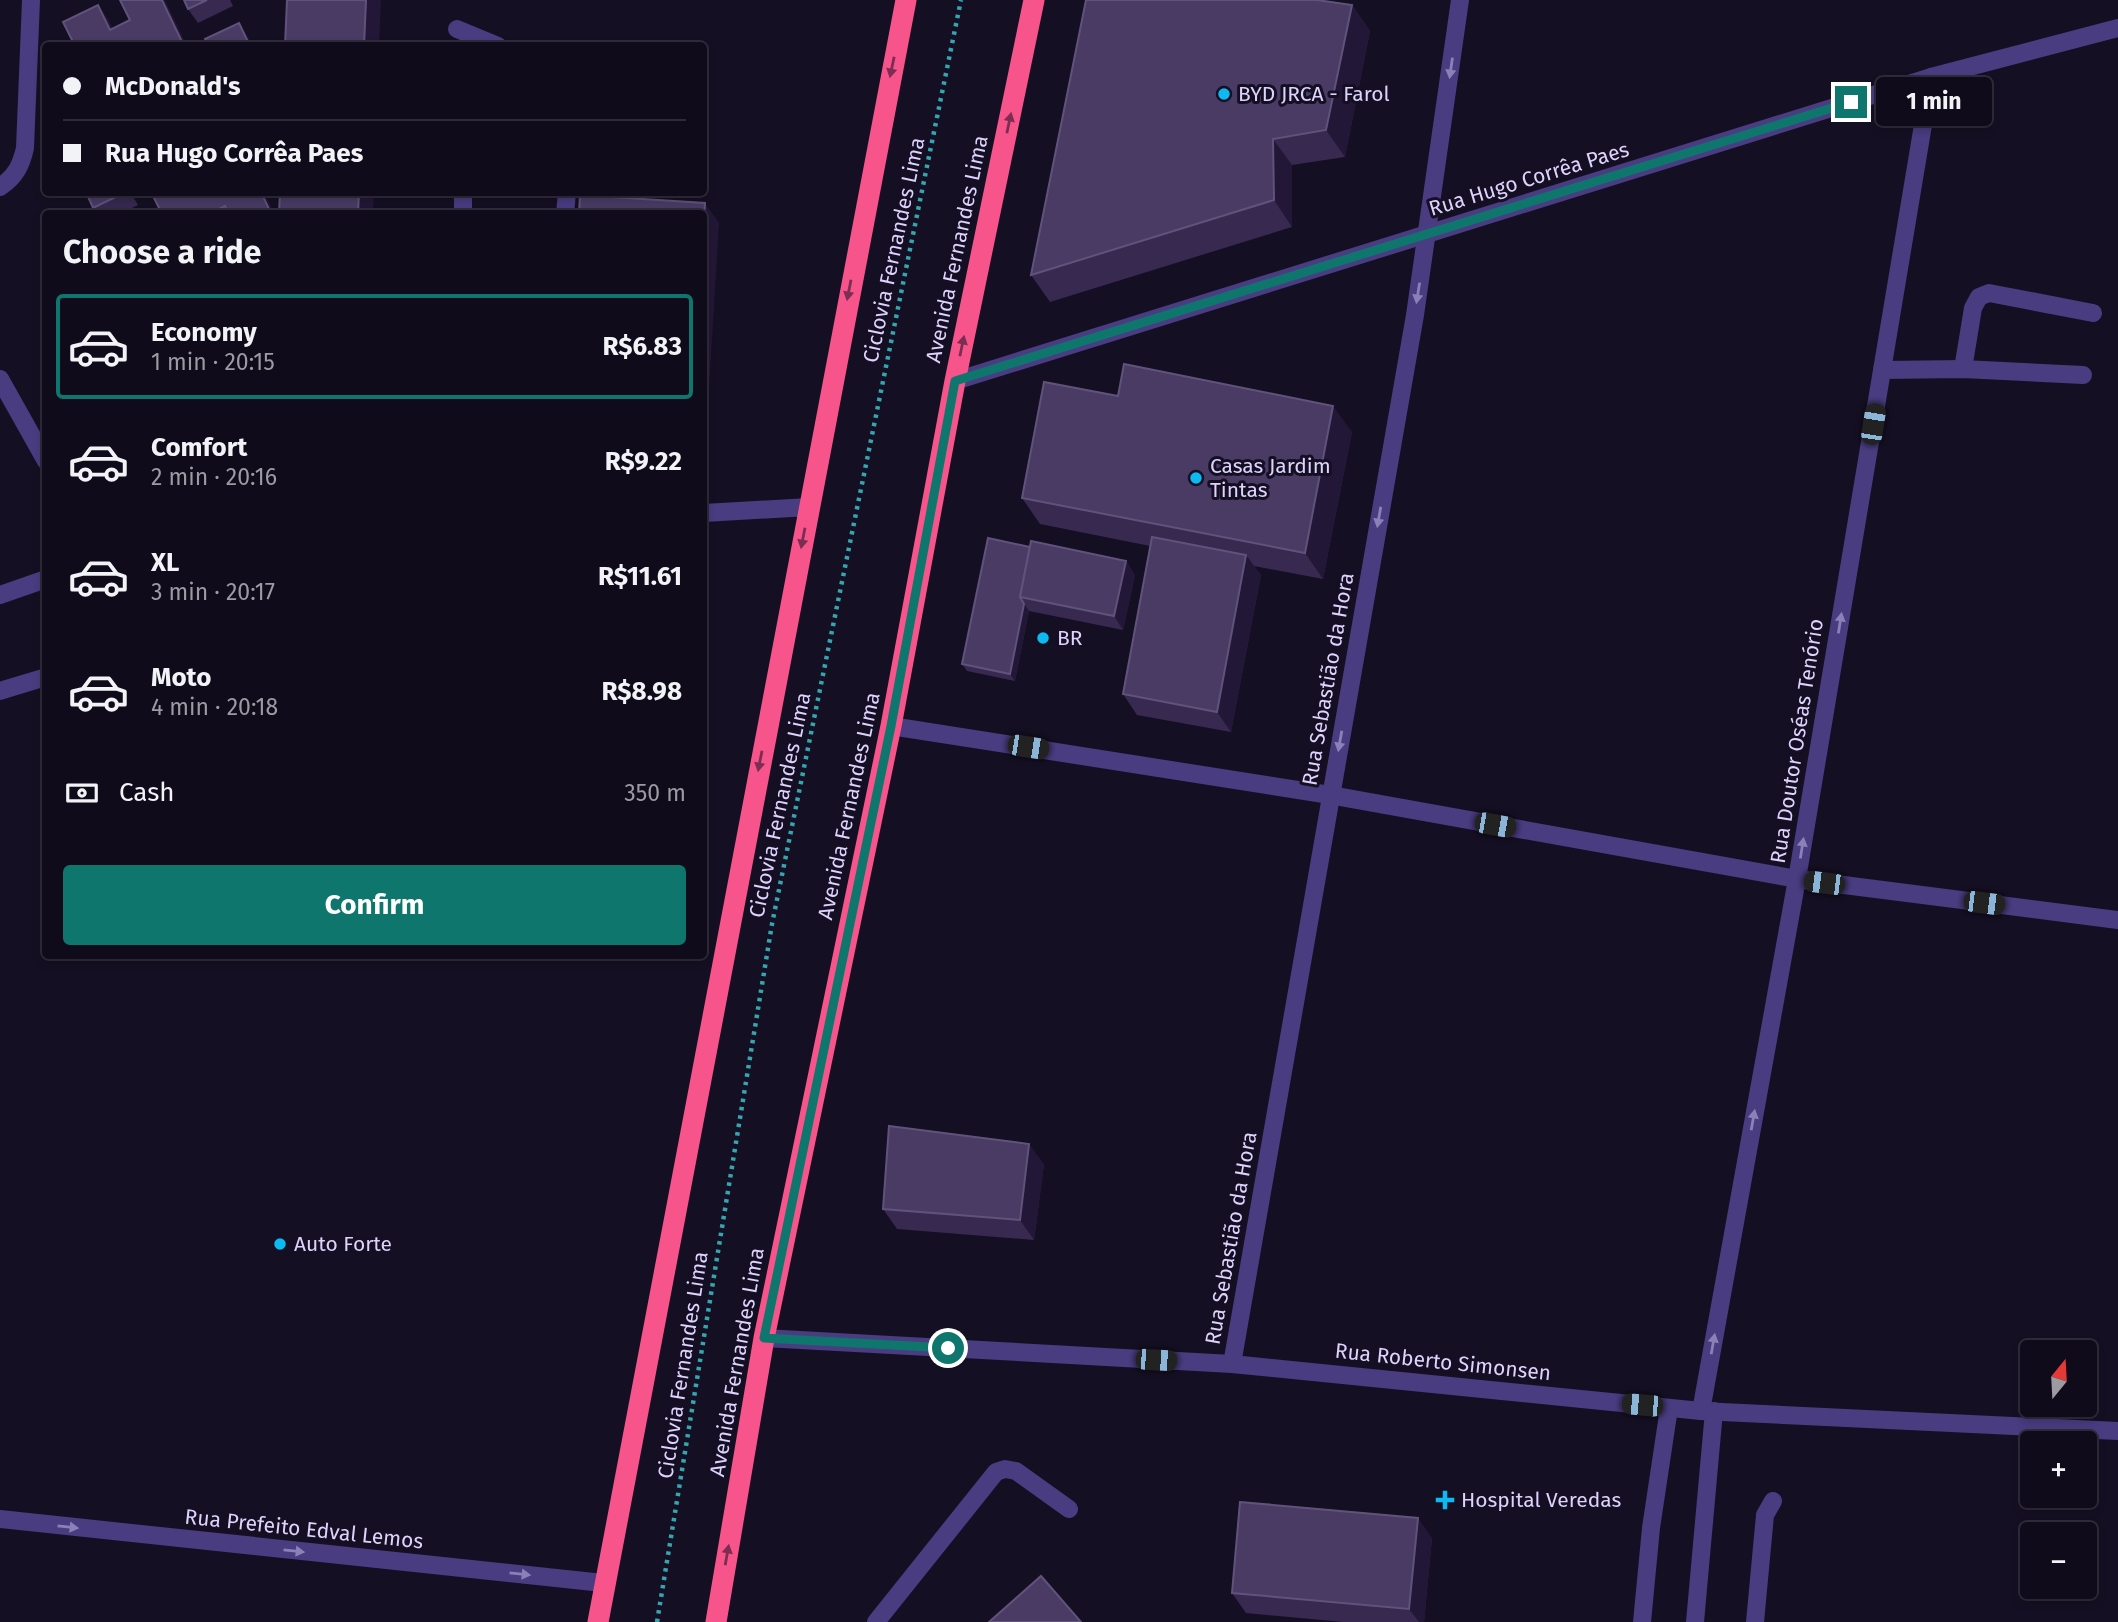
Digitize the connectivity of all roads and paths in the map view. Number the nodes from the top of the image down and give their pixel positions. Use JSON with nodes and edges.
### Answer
{"nodes":[{"id":1,"x":31,"y":0,"type":"edge"},
{"id":2,"x":906,"y":0,"type":"edge"},
{"id":3,"x":961,"y":0,"type":"edge"},
{"id":4,"x":1034,"y":0,"type":"edge"},
{"id":5,"x":1460,"y":0,"type":"edge"},
{"id":6,"x":2118,"y":28,"type":"edge"},
{"id":7,"x":457,"y":29,"type":"dead end"},
{"id":8,"x":488,"y":42,"type":"edge"},
{"id":9,"x":1931,"y":77,"type":"junction"},
{"id":10,"x":0,"y":187,"type":"edge"},
{"id":11,"x":1427,"y":235,"type":"junction"},
{"id":12,"x":2092,"y":313,"type":"dead end"},
{"id":13,"x":1963,"y":369,"type":"junction"},
{"id":14,"x":1882,"y":370,"type":"junction"},
{"id":15,"x":2083,"y":375,"type":"dead end"},
{"id":16,"x":0,"y":379,"type":"edge"},
{"id":17,"x":955,"y":381,"type":"junction"},
{"id":18,"x":42,"y":454,"type":"edge"},
{"id":19,"x":808,"y":507,"type":"junction"},
{"id":20,"x":707,"y":513,"type":"edge"},
{"id":21,"x":42,"y":580,"type":"edge"},
{"id":22,"x":0,"y":595,"type":"edge"},
{"id":23,"x":42,"y":678,"type":"edge"},
{"id":24,"x":0,"y":691,"type":"edge"},
{"id":25,"x":891,"y":726,"type":"junction"},
{"id":26,"x":1330,"y":795,"type":"junction"},
{"id":27,"x":1797,"y":879,"type":"junction"},
{"id":28,"x":2118,"y":920,"type":"edge"},
{"id":29,"x":764,"y":1338,"type":"junction"},
{"id":30,"x":1232,"y":1364,"type":"junction"},
{"id":31,"x":1669,"y":1408,"type":"junction"},
{"id":32,"x":1707,"y":1411,"type":"junction"},
{"id":33,"x":2118,"y":1432,"type":"edge"},
{"id":34,"x":1773,"y":1501,"type":"dead end"},
{"id":35,"x":1069,"y":1509,"type":"dead end"},
{"id":36,"x":0,"y":1519,"type":"edge"},
{"id":37,"x":603,"y":1583,"type":"junction"},
{"id":38,"x":598,"y":1622,"type":"edge"},
{"id":39,"x":657,"y":1622,"type":"edge"},
{"id":40,"x":716,"y":1622,"type":"edge"},
{"id":41,"x":876,"y":1622,"type":"edge"},
{"id":42,"x":1642,"y":1622,"type":"edge"},
{"id":43,"x":1695,"y":1622,"type":"edge"},
{"id":44,"x":1755,"y":1622,"type":"edge"}],
"edges":[{"from":1,"to":10,"type":"street"},
{"from":2,"to":19,"type":"highway","one_way":true},
{"from":3,"to":39,"type":"path","name":"Ciclovia Fernandes Lima"},
{"from":17,"to":4,"type":"highway","name":"Avenida Fernandes Lima","one_way":true},
{"from":5,"to":11,"type":"street","name":"Rua Sebastião da Hora","one_way":true},
{"from":6,"to":9,"type":"street","name":"Rua Hugo Corrêa Paes"},
{"from":7,"to":8,"type":"street"},
{"from":9,"to":11,"type":"street","name":"Rua Hugo Corrêa Paes"},
{"from":9,"to":14,"type":"street","name":"Rua Doutor Oséas Tenório"},
{"from":11,"to":17,"type":"street","name":"Rua Hugo Corrêa Paes"},
{"from":11,"to":26,"type":"street","name":"Rua Sebastião da Hora","one_way":true},
{"from":12,"to":13,"type":"street"},
{"from":13,"to":14,"type":"street"},
{"from":13,"to":15,"type":"street"},
{"from":27,"to":14,"type":"street","name":"Rua Doutor Oséas Tenório","one_way":true},
{"from":16,"to":18,"type":"street"},
{"from":17,"to":25,"type":"highway","name":"Avenida Fernandes Lima"},
{"from":19,"to":20,"type":"street"},
{"from":19,"to":37,"type":"highway","one_way":true},
{"from":21,"to":22,"type":"street"},
{"from":23,"to":24,"type":"street"},
{"from":25,"to":26,"type":"street"},
{"from":25,"to":29,"type":"highway","name":"Avenida Fernandes Lima"},
{"from":26,"to":27,"type":"street"},
{"from":26,"to":30,"type":"street","name":"Rua Sebastião da Hora"},
{"from":27,"to":28,"type":"street"},
{"from":32,"to":27,"type":"street","name":"Rua Doutor Oséas Tenório","one_way":true},
{"from":29,"to":30,"type":"street","name":"Rua Roberto Simonsen"},
{"from":40,"to":29,"type":"highway","name":"Avenida Fernandes Lima","one_way":true},
{"from":30,"to":31,"type":"street","name":"Rua Roberto Simonsen"},
{"from":31,"to":32,"type":"street","name":"Rua Roberto Simonsen"},
{"from":31,"to":42,"type":"street"},
{"from":32,"to":33,"type":"street","name":"Rua Roberto Simonsen"},
{"from":32,"to":43,"type":"street","name":"Rua Doutor Oséas Tenório"},
{"from":34,"to":44,"type":"street"},
{"from":35,"to":41,"type":"street"},
{"from":36,"to":37,"type":"street","name":"Rua Prefeito Edval Lemos","one_way":true},
{"from":37,"to":38,"type":"highway"}]}
